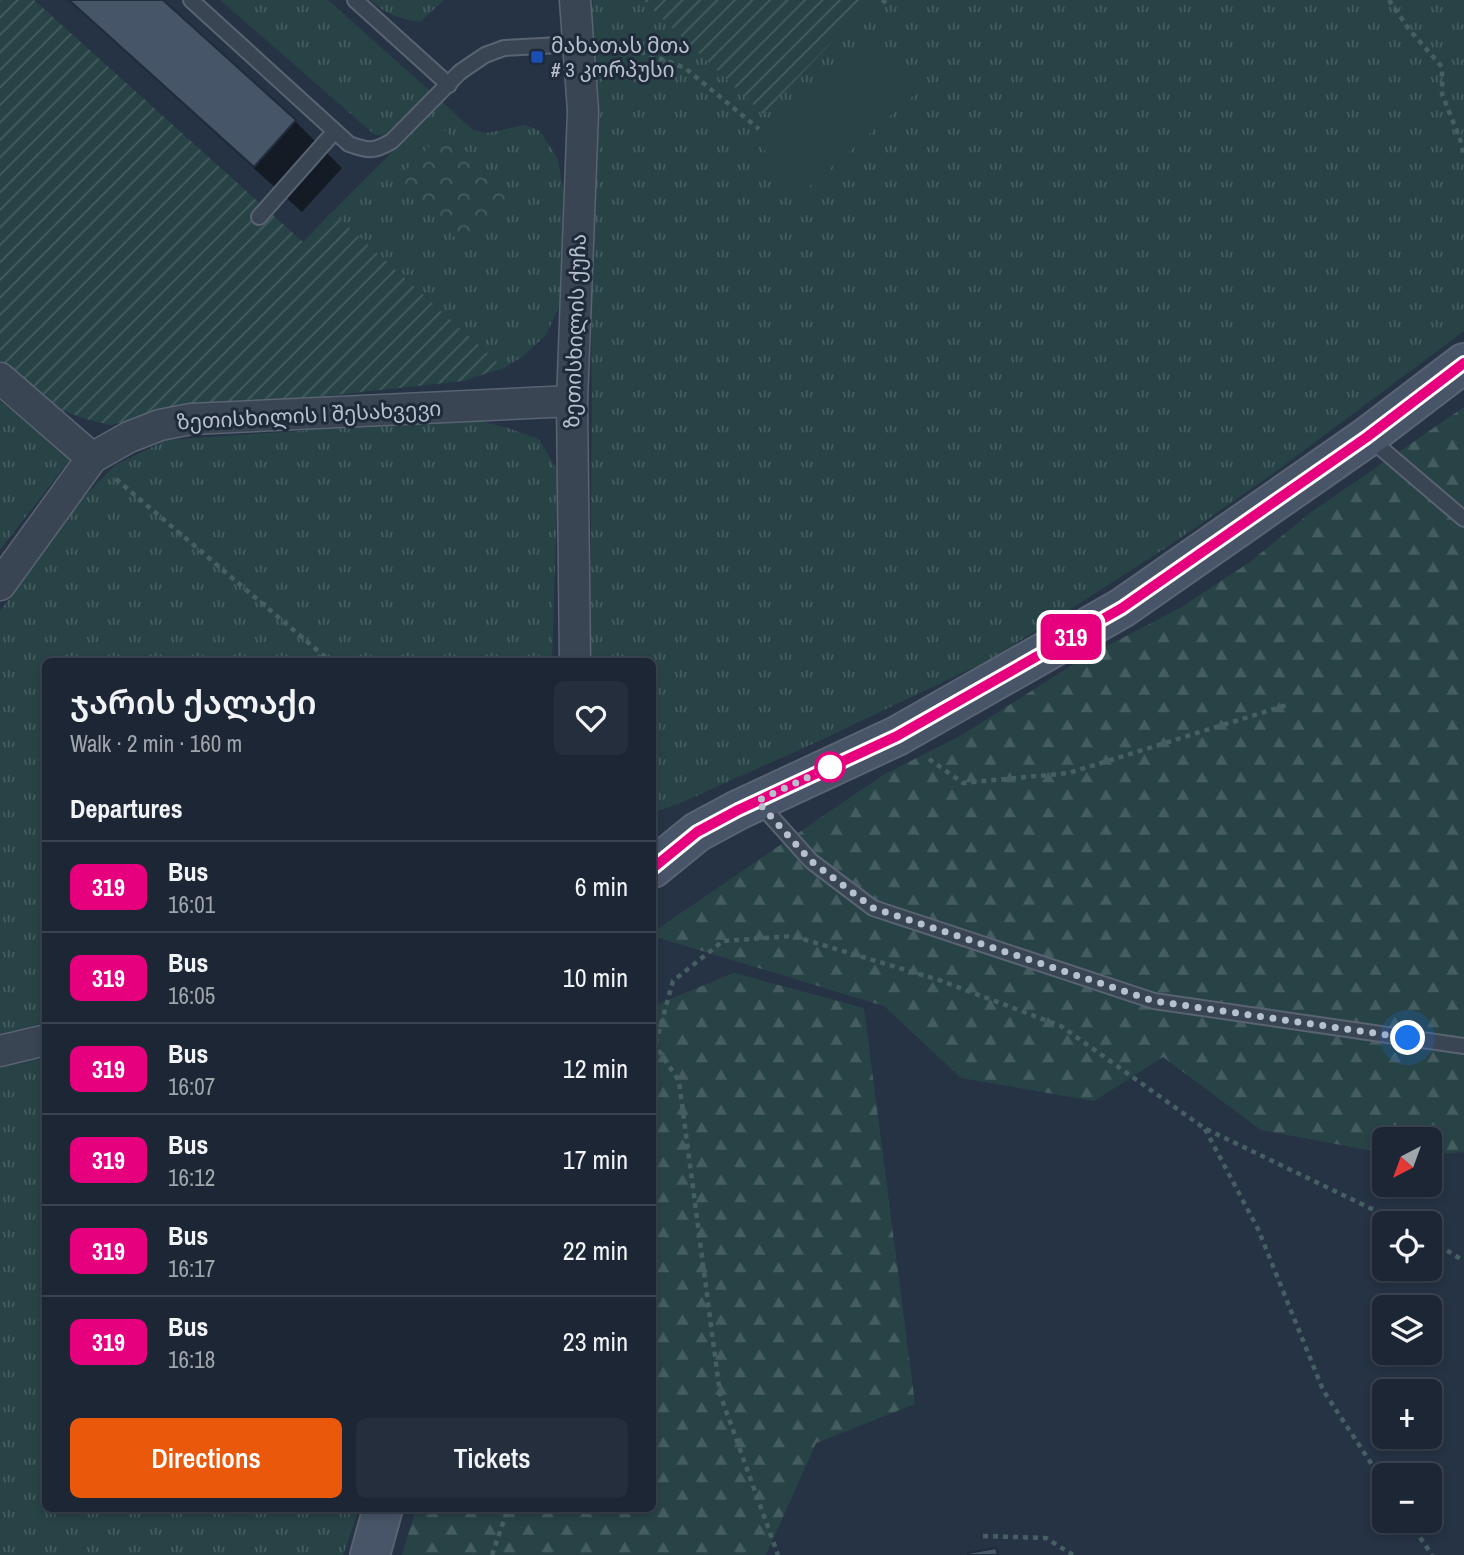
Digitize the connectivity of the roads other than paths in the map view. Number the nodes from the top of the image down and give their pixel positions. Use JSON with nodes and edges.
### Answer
{"nodes":[{"id":1,"x":191,"y":0,"type":"edge"},
{"id":2,"x":355,"y":0,"type":"edge"},
{"id":3,"x":575,"y":0,"type":"edge"},
{"id":4,"x":578,"y":50,"type":"junction"},
{"id":5,"x":449,"y":85,"type":"junction"},
{"id":6,"x":335,"y":131,"type":"junction"},
{"id":7,"x":259,"y":217,"type":"dead end"},
{"id":8,"x":1464,"y":363,"type":"edge"},
{"id":9,"x":0,"y":379,"type":"edge"},
{"id":10,"x":572,"y":401,"type":"junction"},
{"id":11,"x":1367,"y":437,"type":"junction"},
{"id":12,"x":92,"y":458,"type":"junction"},
{"id":13,"x":1464,"y":519,"type":"edge"},
{"id":14,"x":0,"y":585,"type":"edge"},
{"id":15,"x":575,"y":658,"type":"edge"},
{"id":16,"x":757,"y":801,"type":"junction"},
{"id":17,"x":656,"y":866,"type":"edge"},
{"id":18,"x":42,"y":1041,"type":"edge"},
{"id":19,"x":1464,"y":1046,"type":"edge"},
{"id":20,"x":0,"y":1051,"type":"edge"},
{"id":21,"x":382,"y":1512,"type":"edge"},
{"id":22,"x":370,"y":1555,"type":"edge"}],
"edges":[{"from":1,"to":6,"type":"lane"},
{"from":2,"to":5,"type":"lane"},
{"from":3,"to":4,"type":"street","name":"ზეთისხილის ქუჩა"},
{"from":4,"to":5,"type":"lane"},
{"from":4,"to":10,"type":"street","name":"ზეთისხილის ქუჩა"},
{"from":5,"to":6,"type":"lane"},
{"from":6,"to":7,"type":"lane"},
{"from":8,"to":11,"type":"main road"},
{"from":9,"to":12,"type":"street"},
{"from":10,"to":12,"type":"street","name":"ზეთისხილის I შესახვევი"},
{"from":10,"to":15,"type":"street","name":"ზეთისხილის ქუჩა"},
{"from":11,"to":13,"type":"lane"},
{"from":11,"to":16,"type":"main road"},
{"from":12,"to":14,"type":"street"},
{"from":16,"to":17,"type":"main road"},
{"from":16,"to":19,"type":"lane"},
{"from":18,"to":20,"type":"street"},
{"from":21,"to":22,"type":"main road"}]}
